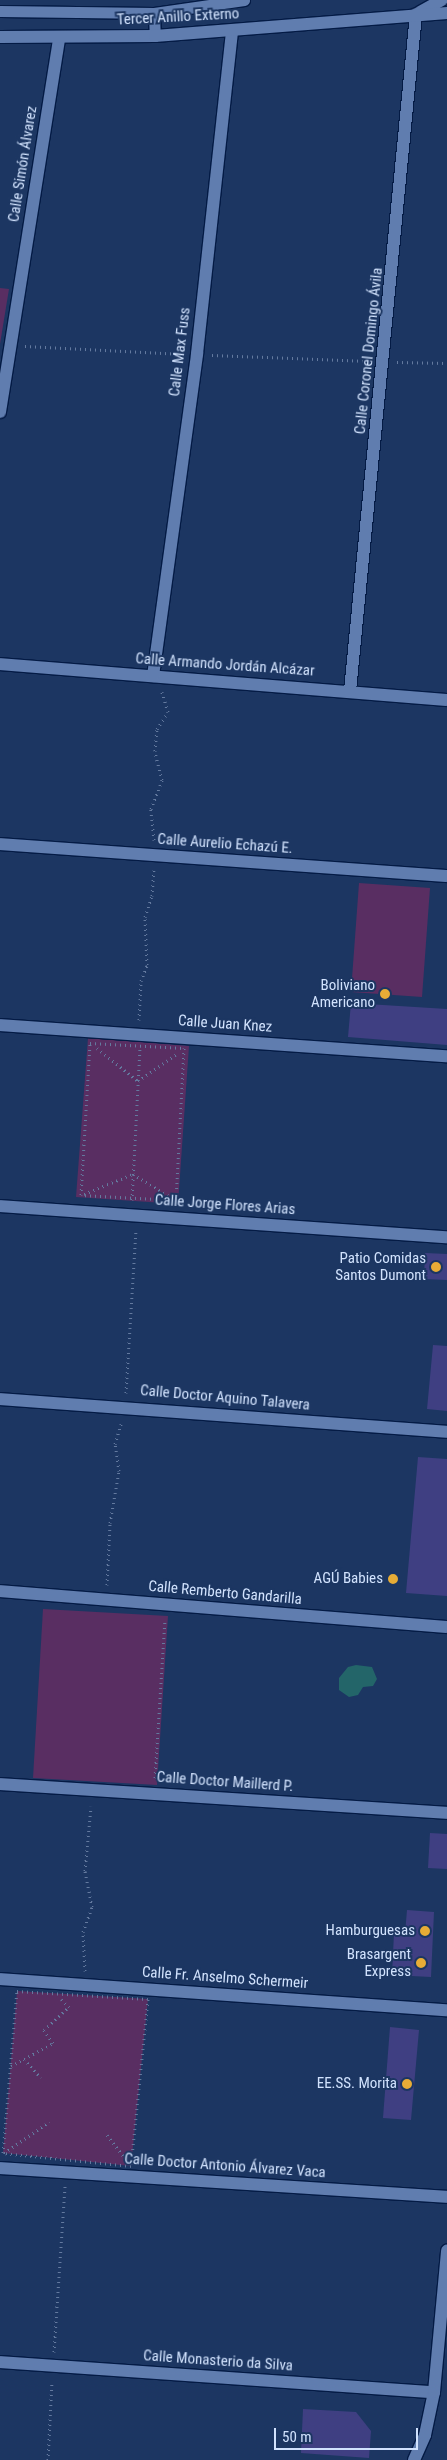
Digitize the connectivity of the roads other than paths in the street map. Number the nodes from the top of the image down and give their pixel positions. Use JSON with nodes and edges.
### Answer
{"nodes":[{"id":1,"x":244,"y":0,"type":"edge"},
{"id":2,"x":442,"y":0,"type":"edge"},
{"id":3,"x":0,"y":11,"type":"edge"},
{"id":4,"x":154,"y":13,"type":"junction"},
{"id":5,"x":447,"y":13,"type":"edge"},
{"id":6,"x":416,"y":14,"type":"junction"},
{"id":7,"x":232,"y":31,"type":"junction"},
{"id":8,"x":156,"y":36,"type":"junction"},
{"id":9,"x":0,"y":37,"type":"edge"},
{"id":10,"x":59,"y":38,"type":"junction"},
{"id":11,"x":0,"y":412,"type":"edge"},
{"id":12,"x":0,"y":664,"type":"edge"},
{"id":13,"x":158,"y":676,"type":"junction"},
{"id":14,"x":350,"y":691,"type":"junction"},
{"id":15,"x":447,"y":700,"type":"edge"},
{"id":16,"x":0,"y":844,"type":"edge"},
{"id":17,"x":447,"y":876,"type":"edge"},
{"id":18,"x":0,"y":1025,"type":"edge"},
{"id":19,"x":447,"y":1056,"type":"edge"},
{"id":20,"x":0,"y":1206,"type":"edge"},
{"id":21,"x":447,"y":1237,"type":"edge"},
{"id":22,"x":0,"y":1399,"type":"edge"},
{"id":23,"x":447,"y":1432,"type":"edge"},
{"id":24,"x":0,"y":1591,"type":"edge"},
{"id":25,"x":447,"y":1627,"type":"edge"},
{"id":26,"x":0,"y":1784,"type":"edge"},
{"id":27,"x":447,"y":1813,"type":"edge"},
{"id":28,"x":0,"y":1979,"type":"edge"},
{"id":29,"x":447,"y":2010,"type":"edge"},
{"id":30,"x":0,"y":2168,"type":"edge"},
{"id":31,"x":447,"y":2197,"type":"edge"},
{"id":32,"x":447,"y":2251,"type":"edge"},
{"id":33,"x":0,"y":2362,"type":"edge"},
{"id":34,"x":434,"y":2392,"type":"junction"},
{"id":35,"x":414,"y":2460,"type":"edge"}],
"edges":[{"from":1,"to":4,"type":"lane"},
{"from":2,"to":6,"type":"street","name":"Tercer Anillo Externo"},
{"from":3,"to":4,"type":"lane"},
{"from":4,"to":8,"type":"lane"},
{"from":5,"to":6,"type":"street","name":"Tercer Anillo Externo"},
{"from":6,"to":7,"type":"street","name":"Tercer Anillo Externo"},
{"from":6,"to":14,"type":"street","name":"Calle Coronel Domingo Ávila"},
{"from":7,"to":8,"type":"street","name":"Tercer Anillo Externo"},
{"from":7,"to":13,"type":"street","name":"Calle Max Fuss"},
{"from":8,"to":10,"type":"street","name":"Tercer Anillo Externo"},
{"from":9,"to":10,"type":"street","name":"Tercer Anillo Externo"},
{"from":10,"to":11,"type":"street","name":"Calle Simón Álvarez"},
{"from":12,"to":13,"type":"street","name":"Calle Armando Jordán Alcázar"},
{"from":13,"to":14,"type":"street","name":"Calle Armando Jordán Alcázar"},
{"from":14,"to":15,"type":"street","name":"Calle Armando Jordán Alcázar"},
{"from":16,"to":17,"type":"street","name":"Calle Aurelio Echazú E."},
{"from":18,"to":19,"type":"street","name":"Calle Juan Knez"},
{"from":20,"to":21,"type":"street","name":"Calle Jorge Flores Arias"},
{"from":22,"to":23,"type":"street","name":"Calle Doctor Aquino Talavera"},
{"from":24,"to":25,"type":"street","name":"Calle Remberto Gandarilla"},
{"from":26,"to":27,"type":"street","name":"Calle Doctor Maillerd P."},
{"from":28,"to":29,"type":"street","name":"Calle Fr. Anselmo Schermeir"},
{"from":30,"to":31,"type":"street","name":"Calle Doctor Antonio Álvarez Vaca"},
{"from":32,"to":34,"type":"street"},
{"from":33,"to":34,"type":"street","name":"Calle Monasterio da Silva"},
{"from":34,"to":35,"type":"street"}]}
